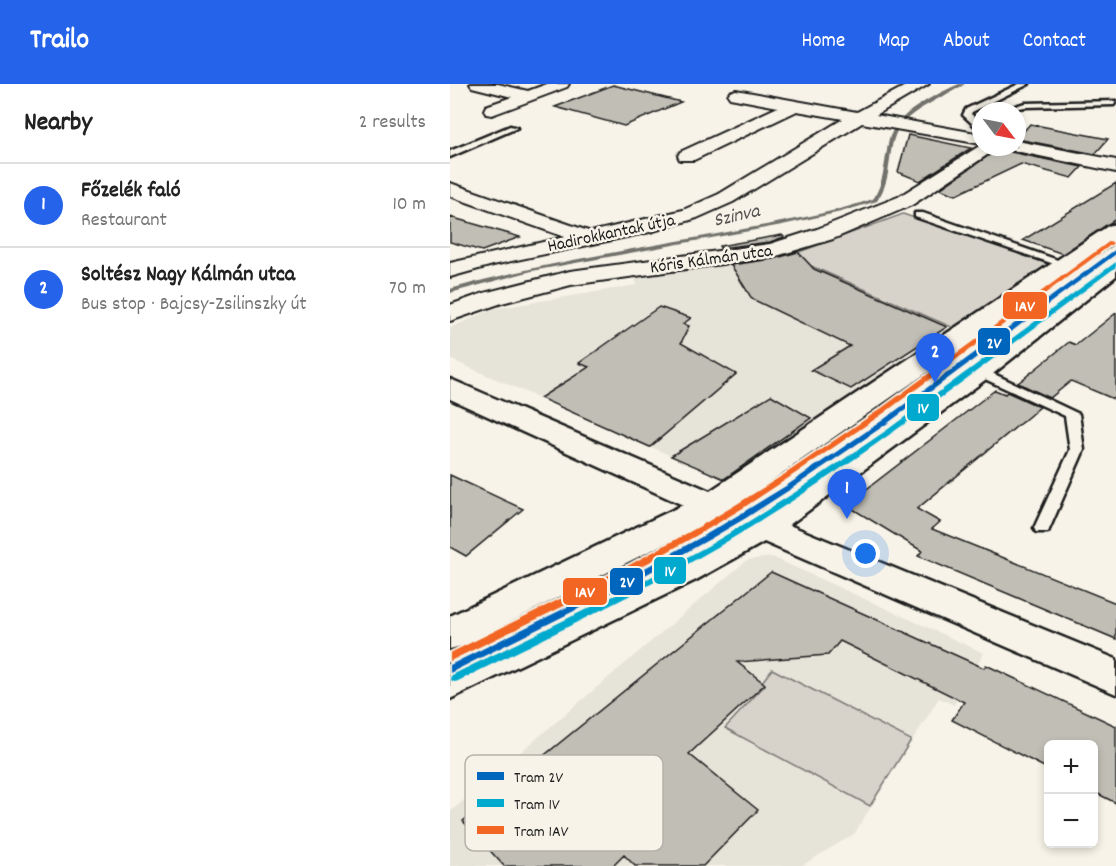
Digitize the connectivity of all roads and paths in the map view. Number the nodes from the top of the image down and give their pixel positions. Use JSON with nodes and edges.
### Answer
{"nodes":[{"id":1,"x":478,"y":84,"type":"edge"},
{"id":2,"x":561,"y":84,"type":"edge"},
{"id":3,"x":921,"y":84,"type":"edge"},
{"id":4,"x":1024,"y":84,"type":"edge"},
{"id":5,"x":736,"y":95,"type":"dead end"},
{"id":6,"x":529,"y":96,"type":"junction"},
{"id":7,"x":987,"y":102,"type":"edge"},
{"id":8,"x":1114,"y":103,"type":"dead end"},
{"id":9,"x":1026,"y":105,"type":"edge"},
{"id":10,"x":794,"y":106,"type":"junction"},
{"id":11,"x":492,"y":110,"type":"dead end"},
{"id":12,"x":972,"y":110,"type":"edge"},
{"id":13,"x":856,"y":118,"type":"junction"},
{"id":14,"x":972,"y":120,"type":"edge"},
{"id":15,"x":513,"y":128,"type":"dead end"},
{"id":16,"x":972,"y":132,"type":"edge"},
{"id":17,"x":1026,"y":148,"type":"edge"},
{"id":18,"x":450,"y":154,"type":"edge"},
{"id":19,"x":687,"y":156,"type":"dead end"},
{"id":20,"x":976,"y":156,"type":"edge"},
{"id":21,"x":1114,"y":163,"type":"edge"},
{"id":22,"x":450,"y":189,"type":"edge"},
{"id":23,"x":919,"y":215,"type":"dead end"},
{"id":24,"x":1116,"y":231,"type":"edge"},
{"id":25,"x":588,"y":238,"type":"junction"},
{"id":26,"x":1116,"y":264,"type":"edge"},
{"id":27,"x":1067,"y":265,"type":"junction"},
{"id":28,"x":450,"y":270,"type":"edge"},
{"id":29,"x":450,"y":314,"type":"edge"},
{"id":30,"x":979,"y":371,"type":"junction"},
{"id":31,"x":450,"y":388,"type":"edge"},
{"id":32,"x":713,"y":506,"type":"junction"},
{"id":33,"x":762,"y":527,"type":"junction"},
{"id":34,"x":1042,"y":528,"type":"dead end"},
{"id":35,"x":450,"y":634,"type":"edge"},
{"id":36,"x":1116,"y":677,"type":"edge"},
{"id":37,"x":450,"y":682,"type":"edge"}],
"edges":[{"from":1,"to":6,"type":"street"},
{"from":2,"to":6,"type":"street"},
{"from":3,"to":13,"type":"street","name":"Hadirokkantak útja"},
{"from":4,"to":7,"type":"lane"},
{"from":5,"to":10,"type":"street"},
{"from":6,"to":11,"type":"street"},
{"from":8,"to":9,"type":"lane"},
{"from":10,"to":13,"type":"street"},
{"from":10,"to":19,"type":"street"},
{"from":12,"to":14,"type":"lane"},
{"from":13,"to":16,"type":"street"},
{"from":13,"to":25,"type":"street","name":"Hadirokkantak útja"},
{"from":15,"to":18,"type":"lane"},
{"from":17,"to":21,"type":"street"},
{"from":20,"to":29,"type":"street","name":"Kóris Kálmán utca"},
{"from":22,"to":25,"type":"street"},
{"from":23,"to":27,"type":"lane"},
{"from":24,"to":27,"type":"street"},
{"from":25,"to":28,"type":"street","name":"Hadirokkantak útja"},
{"from":26,"to":30,"type":"street"},
{"from":27,"to":32,"type":"street"},
{"from":30,"to":33,"type":"street"},
{"from":30,"to":34,"type":"lane"},
{"from":31,"to":32,"type":"street"},
{"from":32,"to":33,"type":"street"},
{"from":32,"to":35,"type":"street"},
{"from":33,"to":36,"type":"street"},
{"from":33,"to":37,"type":"street"}]}
